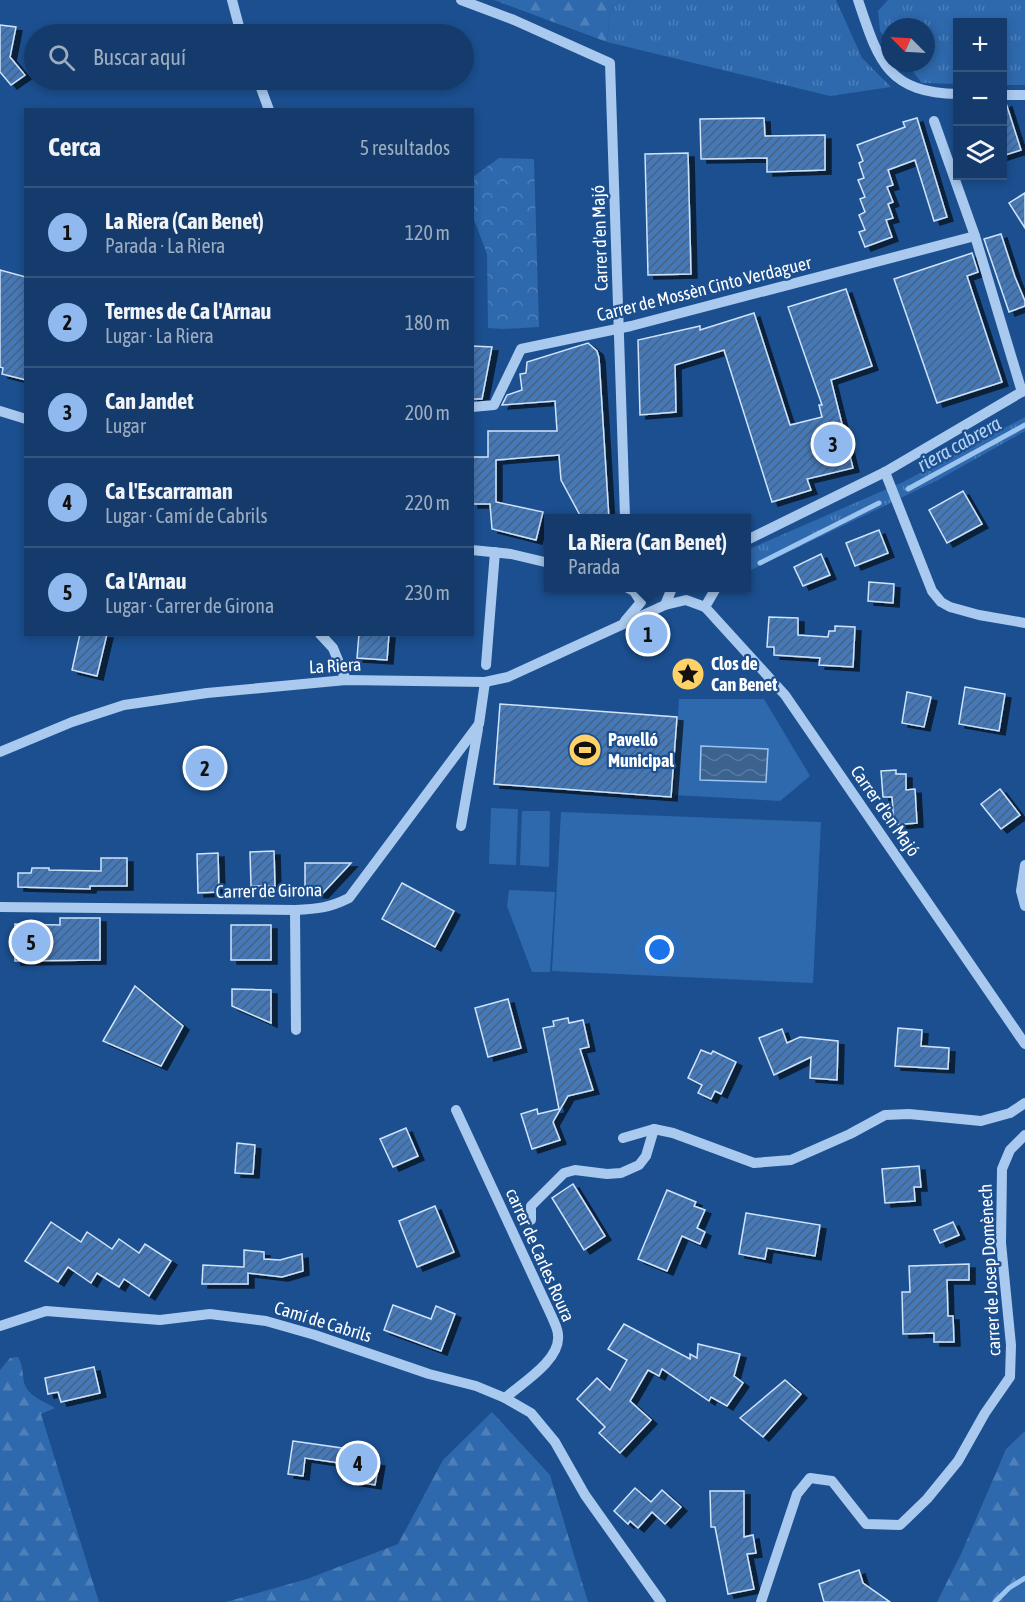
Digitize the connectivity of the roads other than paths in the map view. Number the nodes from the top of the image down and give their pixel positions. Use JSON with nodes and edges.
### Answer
{"nodes":[{"id":1,"x":232,"y":0,"type":"edge"},
{"id":2,"x":460,"y":0,"type":"edge"},
{"id":3,"x":861,"y":1,"type":"edge"},
{"id":4,"x":238,"y":24,"type":"edge"},
{"id":5,"x":262,"y":90,"type":"edge"},
{"id":6,"x":953,"y":94,"type":"edge"},
{"id":7,"x":1007,"y":94,"type":"edge"},
{"id":8,"x":1025,"y":95,"type":"edge"},
{"id":9,"x":268,"y":108,"type":"edge"},
{"id":10,"x":934,"y":121,"type":"dead end"},
{"id":11,"x":975,"y":236,"type":"junction"},
{"id":12,"x":620,"y":328,"type":"junction"},
{"id":13,"x":1024,"y":391,"type":"edge"},
{"id":14,"x":474,"y":406,"type":"edge"},
{"id":15,"x":0,"y":411,"type":"edge"},
{"id":16,"x":24,"y":418,"type":"edge"},
{"id":17,"x":885,"y":472,"type":"junction"},
{"id":18,"x":625,"y":514,"type":"edge"},
{"id":19,"x":751,"y":538,"type":"edge"},
{"id":20,"x":474,"y":550,"type":"edge"},
{"id":21,"x":495,"y":552,"type":"junction"},
{"id":22,"x":544,"y":561,"type":"edge"},
{"id":23,"x":635,"y":592,"type":"edge"},
{"id":24,"x":670,"y":592,"type":"edge"},
{"id":25,"x":714,"y":592,"type":"edge"},
{"id":26,"x":665,"y":605,"type":"junction"},
{"id":27,"x":705,"y":607,"type":"junction"},
{"id":28,"x":1025,"y":622,"type":"edge"},
{"id":29,"x":609,"y":632,"type":"junction"},
{"id":30,"x":322,"y":636,"type":"edge"},
{"id":31,"x":486,"y":665,"type":"dead end"},
{"id":32,"x":346,"y":681,"type":"junction"},
{"id":33,"x":485,"y":682,"type":"junction"},
{"id":34,"x":479,"y":724,"type":"junction"},
{"id":35,"x":0,"y":752,"type":"edge"},
{"id":36,"x":461,"y":826,"type":"dead end"},
{"id":37,"x":1025,"y":865,"type":"edge"},
{"id":38,"x":1025,"y":906,"type":"edge"},
{"id":39,"x":0,"y":907,"type":"edge"},
{"id":40,"x":295,"y":910,"type":"junction"},
{"id":41,"x":296,"y":1029,"type":"dead end"},
{"id":42,"x":1025,"y":1044,"type":"edge"},
{"id":43,"x":1025,"y":1103,"type":"edge"},
{"id":44,"x":456,"y":1110,"type":"dead end"},
{"id":45,"x":654,"y":1129,"type":"junction"},
{"id":46,"x":1025,"y":1135,"type":"edge"},
{"id":47,"x":623,"y":1138,"type":"dead end"},
{"id":48,"x":531,"y":1220,"type":"dead end"},
{"id":49,"x":0,"y":1326,"type":"edge"},
{"id":50,"x":505,"y":1398,"type":"junction"},
{"id":51,"x":661,"y":1602,"type":"edge"},
{"id":52,"x":761,"y":1602,"type":"edge"}],
"edges":[{"from":1,"to":4,"type":"street"},
{"from":2,"to":12,"type":"street","name":"Carrer d'en Majó"},
{"from":3,"to":6,"type":"street"},
{"from":5,"to":9,"type":"street"},
{"from":7,"to":8,"type":"street"},
{"from":10,"to":11,"type":"street"},
{"from":11,"to":12,"type":"street","name":"Carrer de Mossèn Cinto Verdaguer"},
{"from":11,"to":13,"type":"street"},
{"from":12,"to":14,"type":"street","name":"Carrer de Mossèn Cinto Verdaguer"},
{"from":12,"to":18,"type":"street","name":"Carrer d'en Majó"},
{"from":13,"to":17,"type":"street"},
{"from":15,"to":16,"type":"street"},
{"from":17,"to":19,"type":"street"},
{"from":17,"to":28,"type":"street"},
{"from":20,"to":21,"type":"street"},
{"from":21,"to":22,"type":"street"},
{"from":21,"to":31,"type":"street"},
{"from":23,"to":29,"type":"street"},
{"from":24,"to":26,"type":"street"},
{"from":25,"to":27,"type":"street"},
{"from":26,"to":27,"type":"street"},
{"from":26,"to":29,"type":"street","name":"La Riera"},
{"from":27,"to":42,"type":"street","name":"Carrer d'en Majó"},
{"from":29,"to":33,"type":"street","name":"La Riera"},
{"from":30,"to":32,"type":"street"},
{"from":32,"to":33,"type":"street","name":"La Riera"},
{"from":32,"to":35,"type":"street","name":"La Riera"},
{"from":33,"to":34,"type":"street","name":"Carrer de Girona"},
{"from":34,"to":36,"type":"street"},
{"from":34,"to":40,"type":"street","name":"Carrer de Girona"},
{"from":37,"to":38,"type":"street"},
{"from":39,"to":40,"type":"street","name":"Carrer de Girona"},
{"from":40,"to":41,"type":"street"},
{"from":43,"to":45,"type":"street"},
{"from":44,"to":50,"type":"street","name":"carrer de Carles Roura"},
{"from":45,"to":47,"type":"street"},
{"from":45,"to":48,"type":"street"},
{"from":46,"to":52,"type":"street","name":"carrer de Josep Domènech"},
{"from":49,"to":50,"type":"street","name":"Camí de Cabrils"},
{"from":50,"to":51,"type":"street","name":"Camí de Cabrils"}]}
